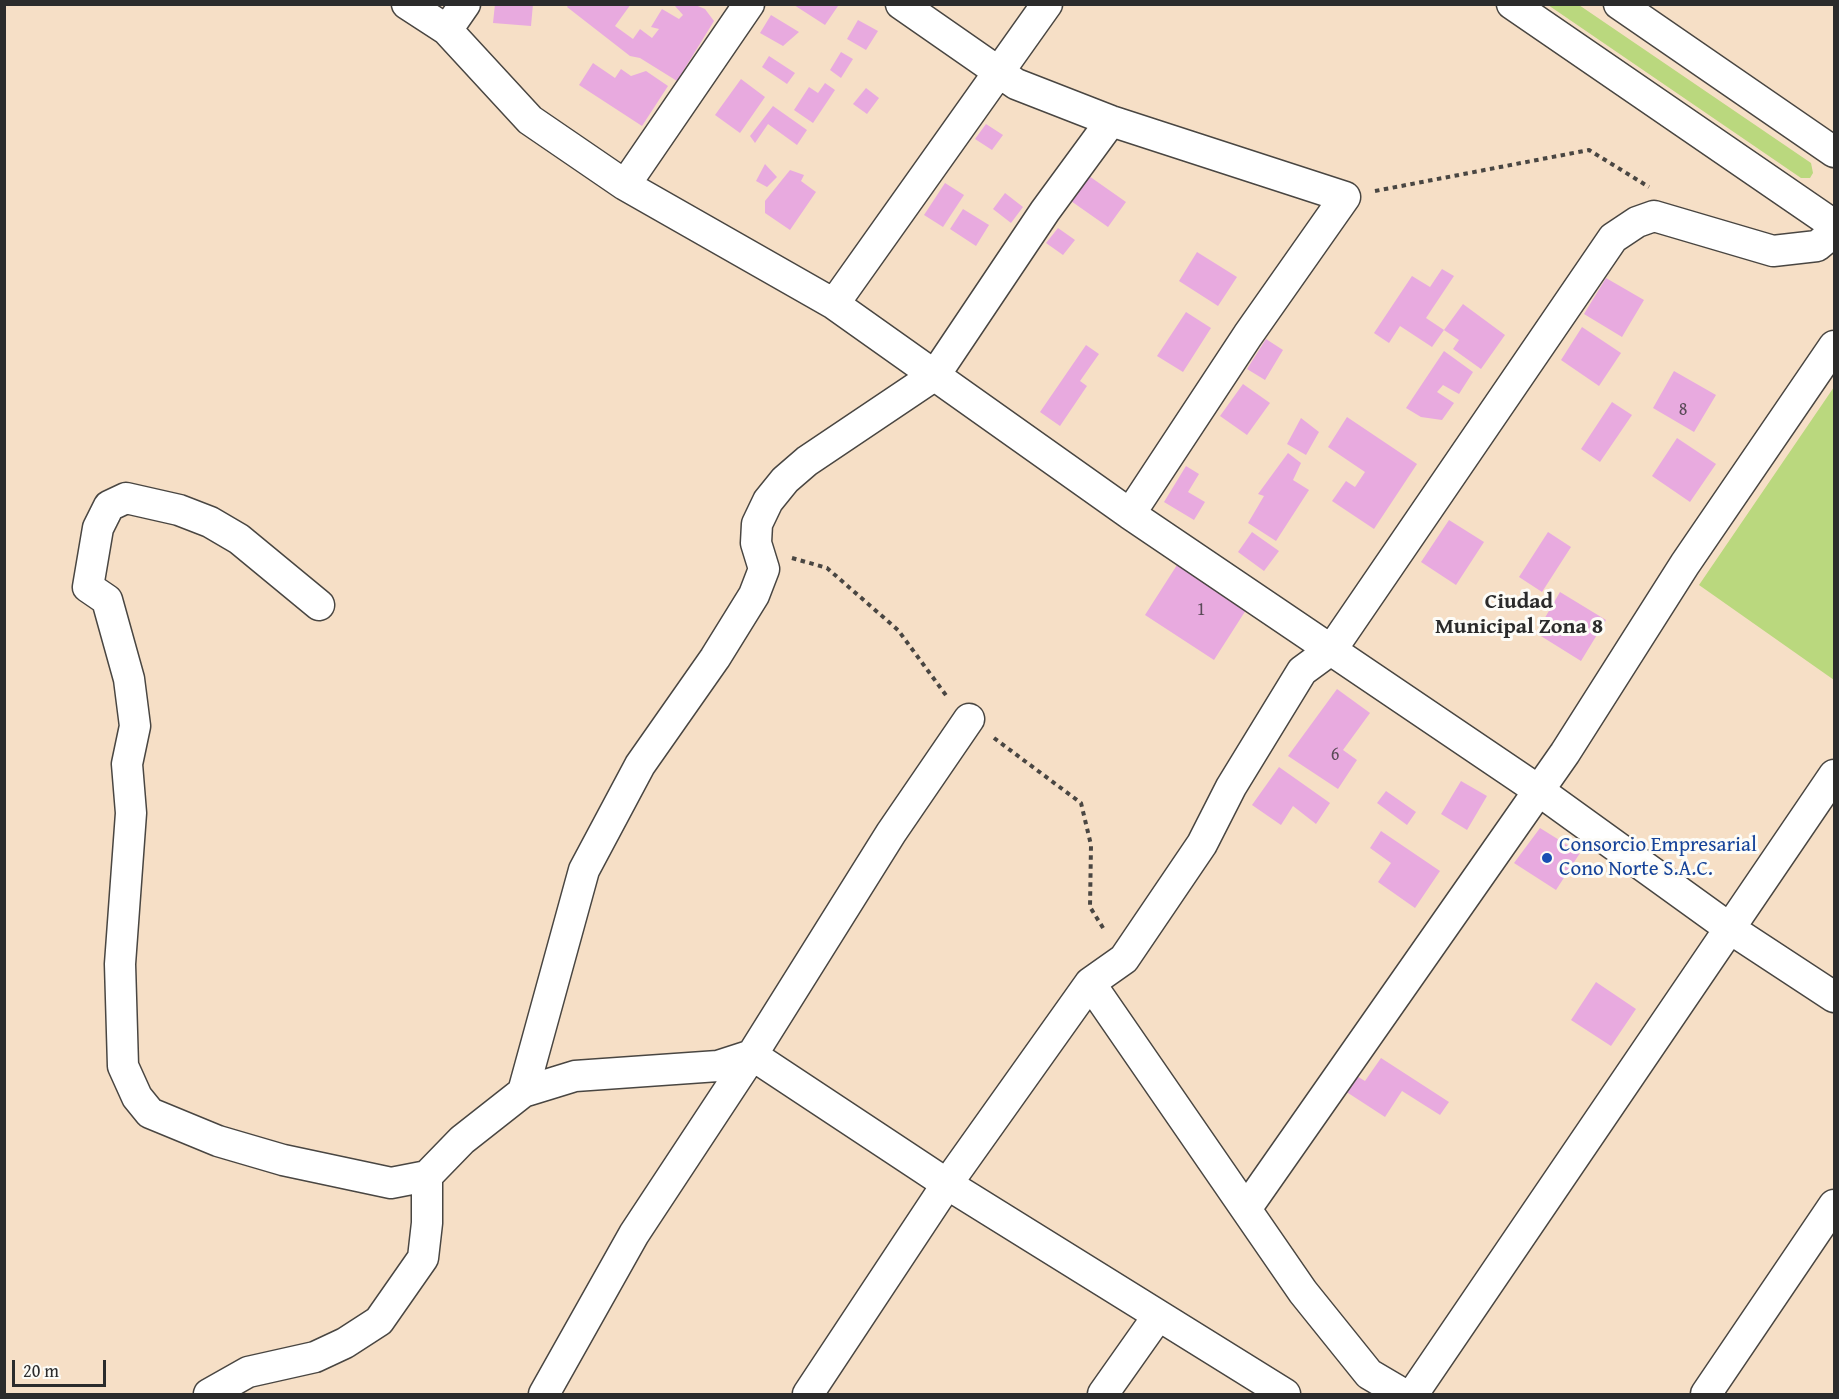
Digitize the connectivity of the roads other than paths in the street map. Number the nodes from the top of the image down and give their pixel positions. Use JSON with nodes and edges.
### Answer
{"nodes":[{"id":1,"x":406,"y":4,"type":"edge"},
{"id":2,"x":465,"y":4,"type":"edge"},
{"id":3,"x":749,"y":4,"type":"edge"},
{"id":4,"x":901,"y":4,"type":"edge"},
{"id":5,"x":1047,"y":4,"type":"edge"},
{"id":6,"x":1512,"y":4,"type":"edge"},
{"id":7,"x":1619,"y":4,"type":"edge"},
{"id":8,"x":447,"y":30,"type":"junction"},
{"id":9,"x":998,"y":73,"type":"junction"},
{"id":10,"x":1111,"y":121,"type":"junction"},
{"id":11,"x":1834,"y":152,"type":"edge"},
{"id":12,"x":625,"y":185,"type":"junction"},
{"id":13,"x":1834,"y":225,"type":"edge"},
{"id":14,"x":1834,"y":232,"type":"edge"},
{"id":15,"x":834,"y":304,"type":"junction"},
{"id":16,"x":1834,"y":346,"type":"edge"},
{"id":17,"x":935,"y":375,"type":"junction"},
{"id":18,"x":1130,"y":514,"type":"junction"},
{"id":19,"x":319,"y":605,"type":"dead end"},
{"id":20,"x":1332,"y":649,"type":"junction"},
{"id":21,"x":969,"y":719,"type":"dead end"},
{"id":22,"x":1834,"y":775,"type":"edge"},
{"id":23,"x":1538,"y":790,"type":"junction"},
{"id":24,"x":1732,"y":930,"type":"junction"},
{"id":25,"x":1090,"y":983,"type":"junction"},
{"id":26,"x":1834,"y":997,"type":"edge"},
{"id":27,"x":752,"y":1055,"type":"junction"},
{"id":28,"x":523,"y":1092,"type":"junction"},
{"id":29,"x":427,"y":1176,"type":"junction"},
{"id":30,"x":947,"y":1184,"type":"junction"},
{"id":31,"x":1834,"y":1206,"type":"edge"},
{"id":32,"x":1246,"y":1209,"type":"junction"},
{"id":33,"x":1158,"y":1316,"type":"junction"},
{"id":34,"x":210,"y":1395,"type":"edge"},
{"id":35,"x":544,"y":1395,"type":"edge"},
{"id":36,"x":808,"y":1395,"type":"edge"},
{"id":37,"x":1103,"y":1395,"type":"edge"},
{"id":38,"x":1285,"y":1395,"type":"edge"},
{"id":39,"x":1403,"y":1395,"type":"edge"},
{"id":40,"x":1413,"y":1395,"type":"edge"},
{"id":41,"x":1706,"y":1395,"type":"edge"}],
"edges":[{"from":1,"to":8,"type":"street"},
{"from":2,"to":8,"type":"street"},
{"from":3,"to":12,"type":"street"},
{"from":4,"to":9,"type":"street"},
{"from":5,"to":9,"type":"street"},
{"from":6,"to":13,"type":"street"},
{"from":7,"to":11,"type":"street"},
{"from":8,"to":12,"type":"street"},
{"from":9,"to":10,"type":"street"},
{"from":9,"to":15,"type":"street"},
{"from":10,"to":17,"type":"street"},
{"from":10,"to":18,"type":"street"},
{"from":12,"to":15,"type":"street"},
{"from":14,"to":20,"type":"street"},
{"from":15,"to":17,"type":"street"},
{"from":16,"to":23,"type":"street"},
{"from":17,"to":18,"type":"street"},
{"from":17,"to":28,"type":"street"},
{"from":18,"to":20,"type":"street"},
{"from":19,"to":29,"type":"street"},
{"from":20,"to":23,"type":"street"},
{"from":20,"to":25,"type":"street"},
{"from":21,"to":27,"type":"street"},
{"from":22,"to":24,"type":"street"},
{"from":23,"to":24,"type":"street"},
{"from":23,"to":32,"type":"street"},
{"from":24,"to":26,"type":"street"},
{"from":24,"to":40,"type":"street"},
{"from":25,"to":30,"type":"street"},
{"from":25,"to":32,"type":"street"},
{"from":27,"to":28,"type":"street"},
{"from":27,"to":30,"type":"street"},
{"from":27,"to":35,"type":"street"},
{"from":28,"to":29,"type":"street"},
{"from":29,"to":34,"type":"street"},
{"from":30,"to":33,"type":"street"},
{"from":30,"to":36,"type":"street"},
{"from":31,"to":41,"type":"street"},
{"from":32,"to":39,"type":"street"},
{"from":33,"to":37,"type":"street"},
{"from":33,"to":38,"type":"street"}]}
